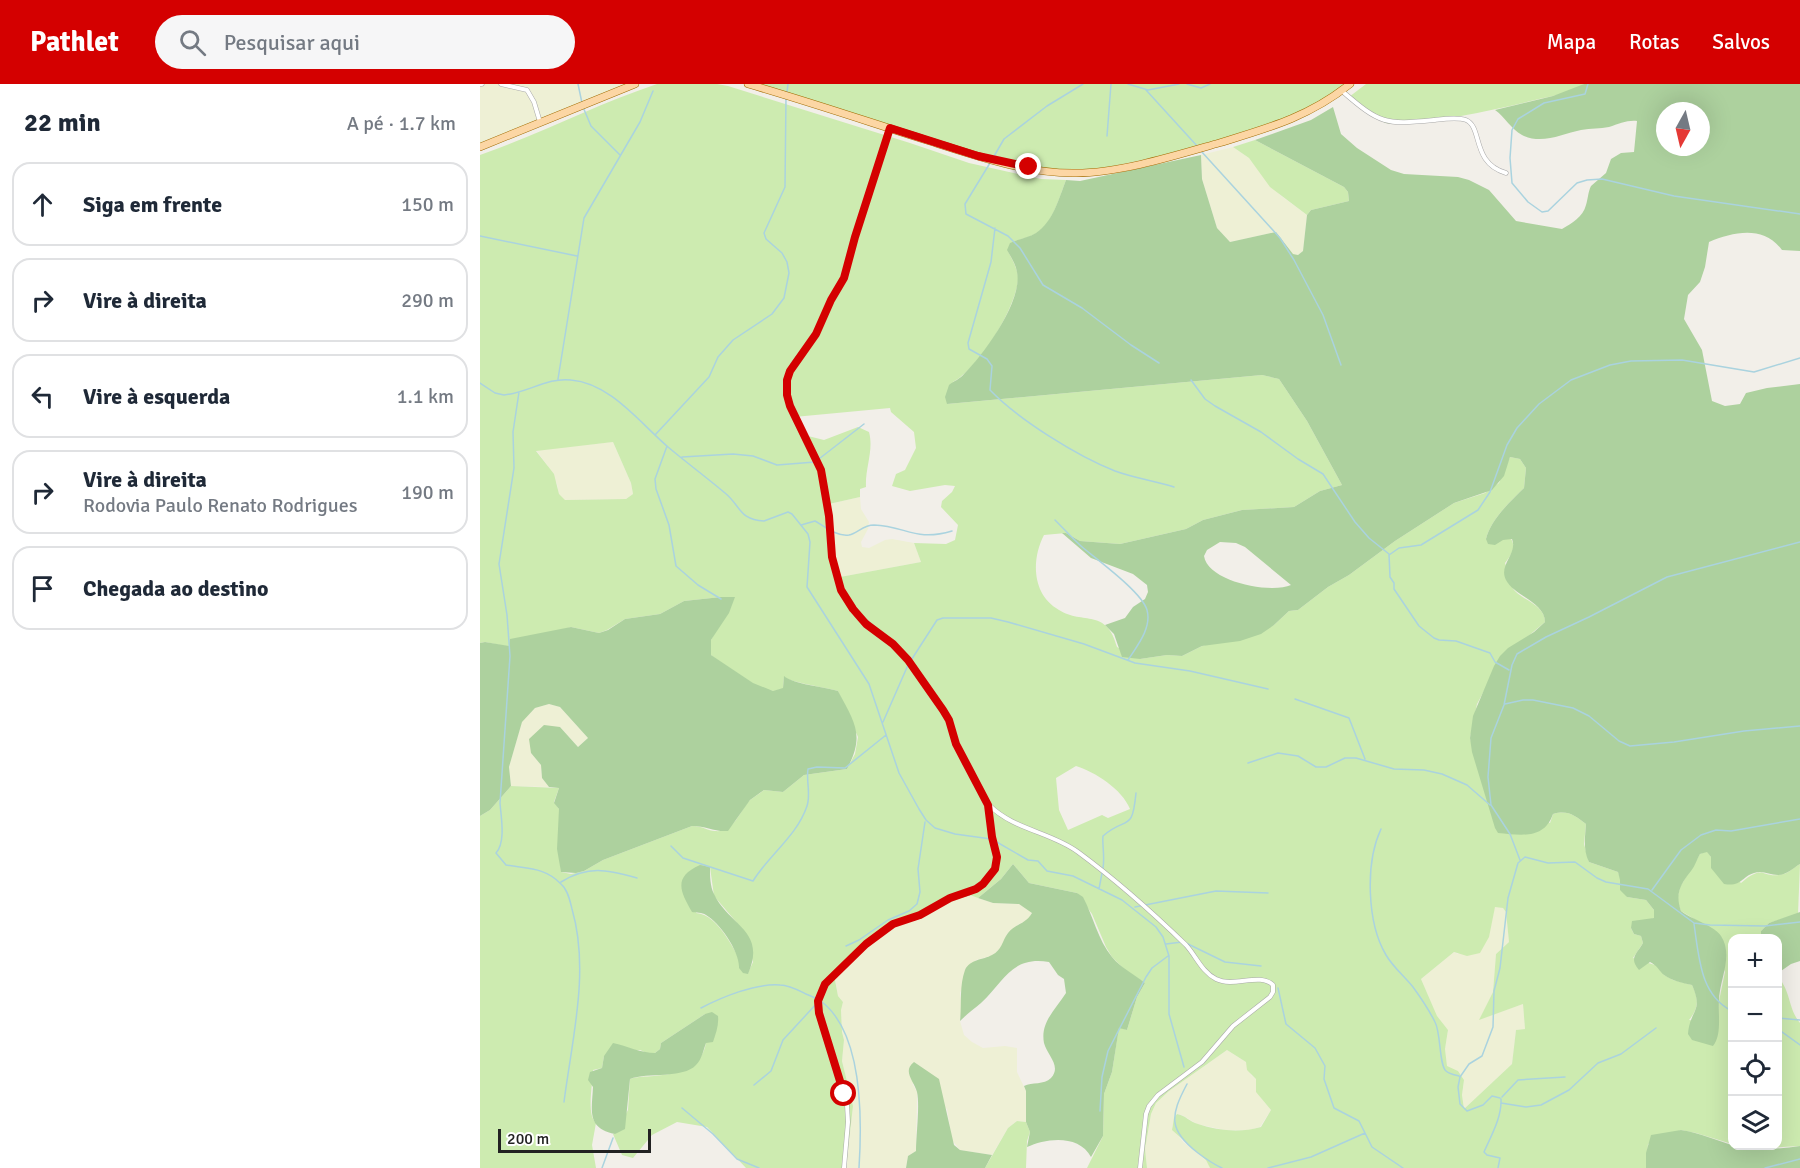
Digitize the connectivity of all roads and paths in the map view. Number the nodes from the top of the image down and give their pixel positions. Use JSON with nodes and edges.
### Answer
{"nodes":[{"id":1,"x":501,"y":84,"type":"edge"},
{"id":2,"x":635,"y":84,"type":"edge"},
{"id":3,"x":747,"y":84,"type":"edge"},
{"id":4,"x":1350,"y":84,"type":"edge"},
{"id":5,"x":1342,"y":91,"type":"junction"},
{"id":6,"x":540,"y":122,"type":"junction"},
{"id":7,"x":890,"y":128,"type":"junction"},
{"id":8,"x":480,"y":147,"type":"edge"},
{"id":9,"x":1506,"y":173,"type":"dead end"},
{"id":10,"x":988,"y":805,"type":"junction"},
{"id":11,"x":844,"y":1168,"type":"edge"},
{"id":12,"x":1140,"y":1168,"type":"edge"}],
"edges":[{"from":1,"to":6,"type":"street"},
{"from":2,"to":6,"type":"main road"},
{"from":3,"to":7,"type":"main road"},
{"from":4,"to":5,"type":"main road"},
{"from":5,"to":7,"type":"main road"},
{"from":5,"to":9,"type":"street"},
{"from":6,"to":8,"type":"main road"},
{"from":7,"to":10,"type":"street"},
{"from":10,"to":11,"type":"street"},
{"from":10,"to":12,"type":"street"}]}
